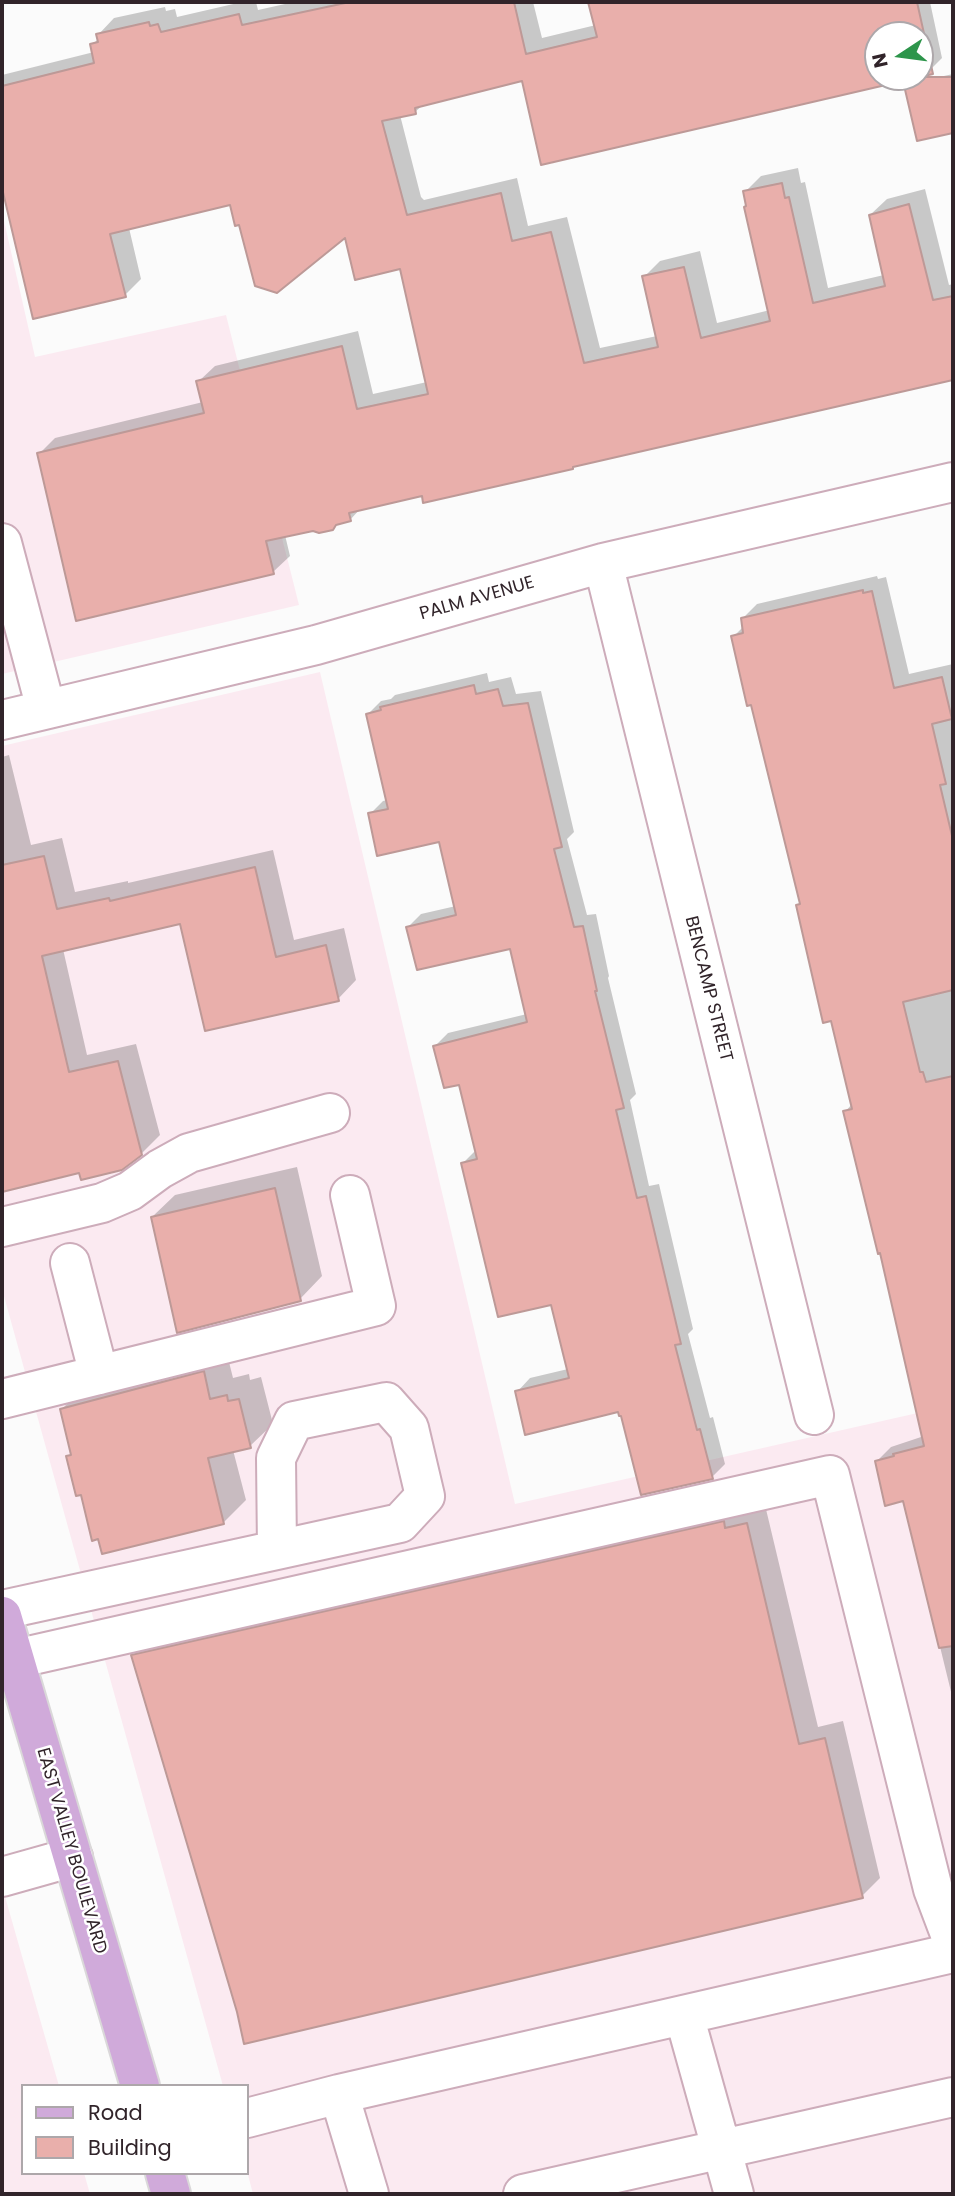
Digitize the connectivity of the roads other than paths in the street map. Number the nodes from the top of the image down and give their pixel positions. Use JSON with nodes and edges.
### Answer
{"nodes":[{"id":1,"x":953,"y":482,"type":"edge"},
{"id":2,"x":2,"y":543,"type":"edge"},
{"id":3,"x":603,"y":563,"type":"junction"},
{"id":4,"x":46,"y":709,"type":"junction"},
{"id":5,"x":2,"y":720,"type":"edge"},
{"id":6,"x":330,"y":1113,"type":"dead end"},
{"id":7,"x":350,"y":1195,"type":"dead end"},
{"id":8,"x":2,"y":1227,"type":"edge"},
{"id":9,"x":70,"y":1262,"type":"dead end"},
{"id":10,"x":99,"y":1375,"type":"junction"},
{"id":11,"x":2,"y":1399,"type":"edge"},
{"id":12,"x":814,"y":1415,"type":"dead end"},
{"id":13,"x":277,"y":1550,"type":"junction"},
{"id":14,"x":2,"y":1610,"type":"edge"},
{"id":15,"x":2,"y":1616,"type":"edge"},
{"id":16,"x":15,"y":1659,"type":"junction"},
{"id":17,"x":73,"y":1857,"type":"junction"},
{"id":18,"x":2,"y":1877,"type":"edge"},
{"id":19,"x":953,"y":1942,"type":"edge"},
{"id":20,"x":953,"y":1953,"type":"edge"},
{"id":21,"x":684,"y":2015,"type":"junction"},
{"id":22,"x":139,"y":2084,"type":"edge"},
{"id":23,"x":339,"y":2094,"type":"junction"},
{"id":24,"x":953,"y":2096,"type":"edge"},
{"id":25,"x":248,"y":2118,"type":"edge"},
{"id":26,"x":723,"y":2148,"type":"junction"},
{"id":27,"x":166,"y":2175,"type":"edge"},
{"id":28,"x":171,"y":2194,"type":"edge"},
{"id":29,"x":369,"y":2194,"type":"edge"},
{"id":30,"x":523,"y":2194,"type":"edge"},
{"id":31,"x":734,"y":2194,"type":"edge"}],
"edges":[{"from":1,"to":3,"type":"street","name":"PALM AVENUE"},
{"from":2,"to":4,"type":"street"},
{"from":3,"to":4,"type":"street","name":"PALM AVENUE"},
{"from":3,"to":12,"type":"street","name":"BENCAMP STREET"},
{"from":4,"to":5,"type":"street","name":"PALM AVENUE"},
{"from":6,"to":8,"type":"street"},
{"from":7,"to":10,"type":"street"},
{"from":9,"to":10,"type":"street"},
{"from":10,"to":11,"type":"street"},
{"from":13,"to":13,"type":"street"},
{"from":13,"to":14,"type":"street"},
{"from":15,"to":16,"type":"main road","name":"EAST VALLEY BOULEVARD"},
{"from":16,"to":17,"type":"main road","name":"EAST VALLEY BOULEVARD"},
{"from":16,"to":19,"type":"street"},
{"from":17,"to":18,"type":"street"},
{"from":17,"to":22,"type":"main road","name":"EAST VALLEY BOULEVARD"},
{"from":20,"to":21,"type":"street"},
{"from":21,"to":23,"type":"street"},
{"from":21,"to":26,"type":"street"},
{"from":23,"to":25,"type":"street"},
{"from":23,"to":29,"type":"street"},
{"from":24,"to":26,"type":"street"},
{"from":26,"to":30,"type":"street"},
{"from":26,"to":31,"type":"street"},
{"from":27,"to":28,"type":"main road"}]}
